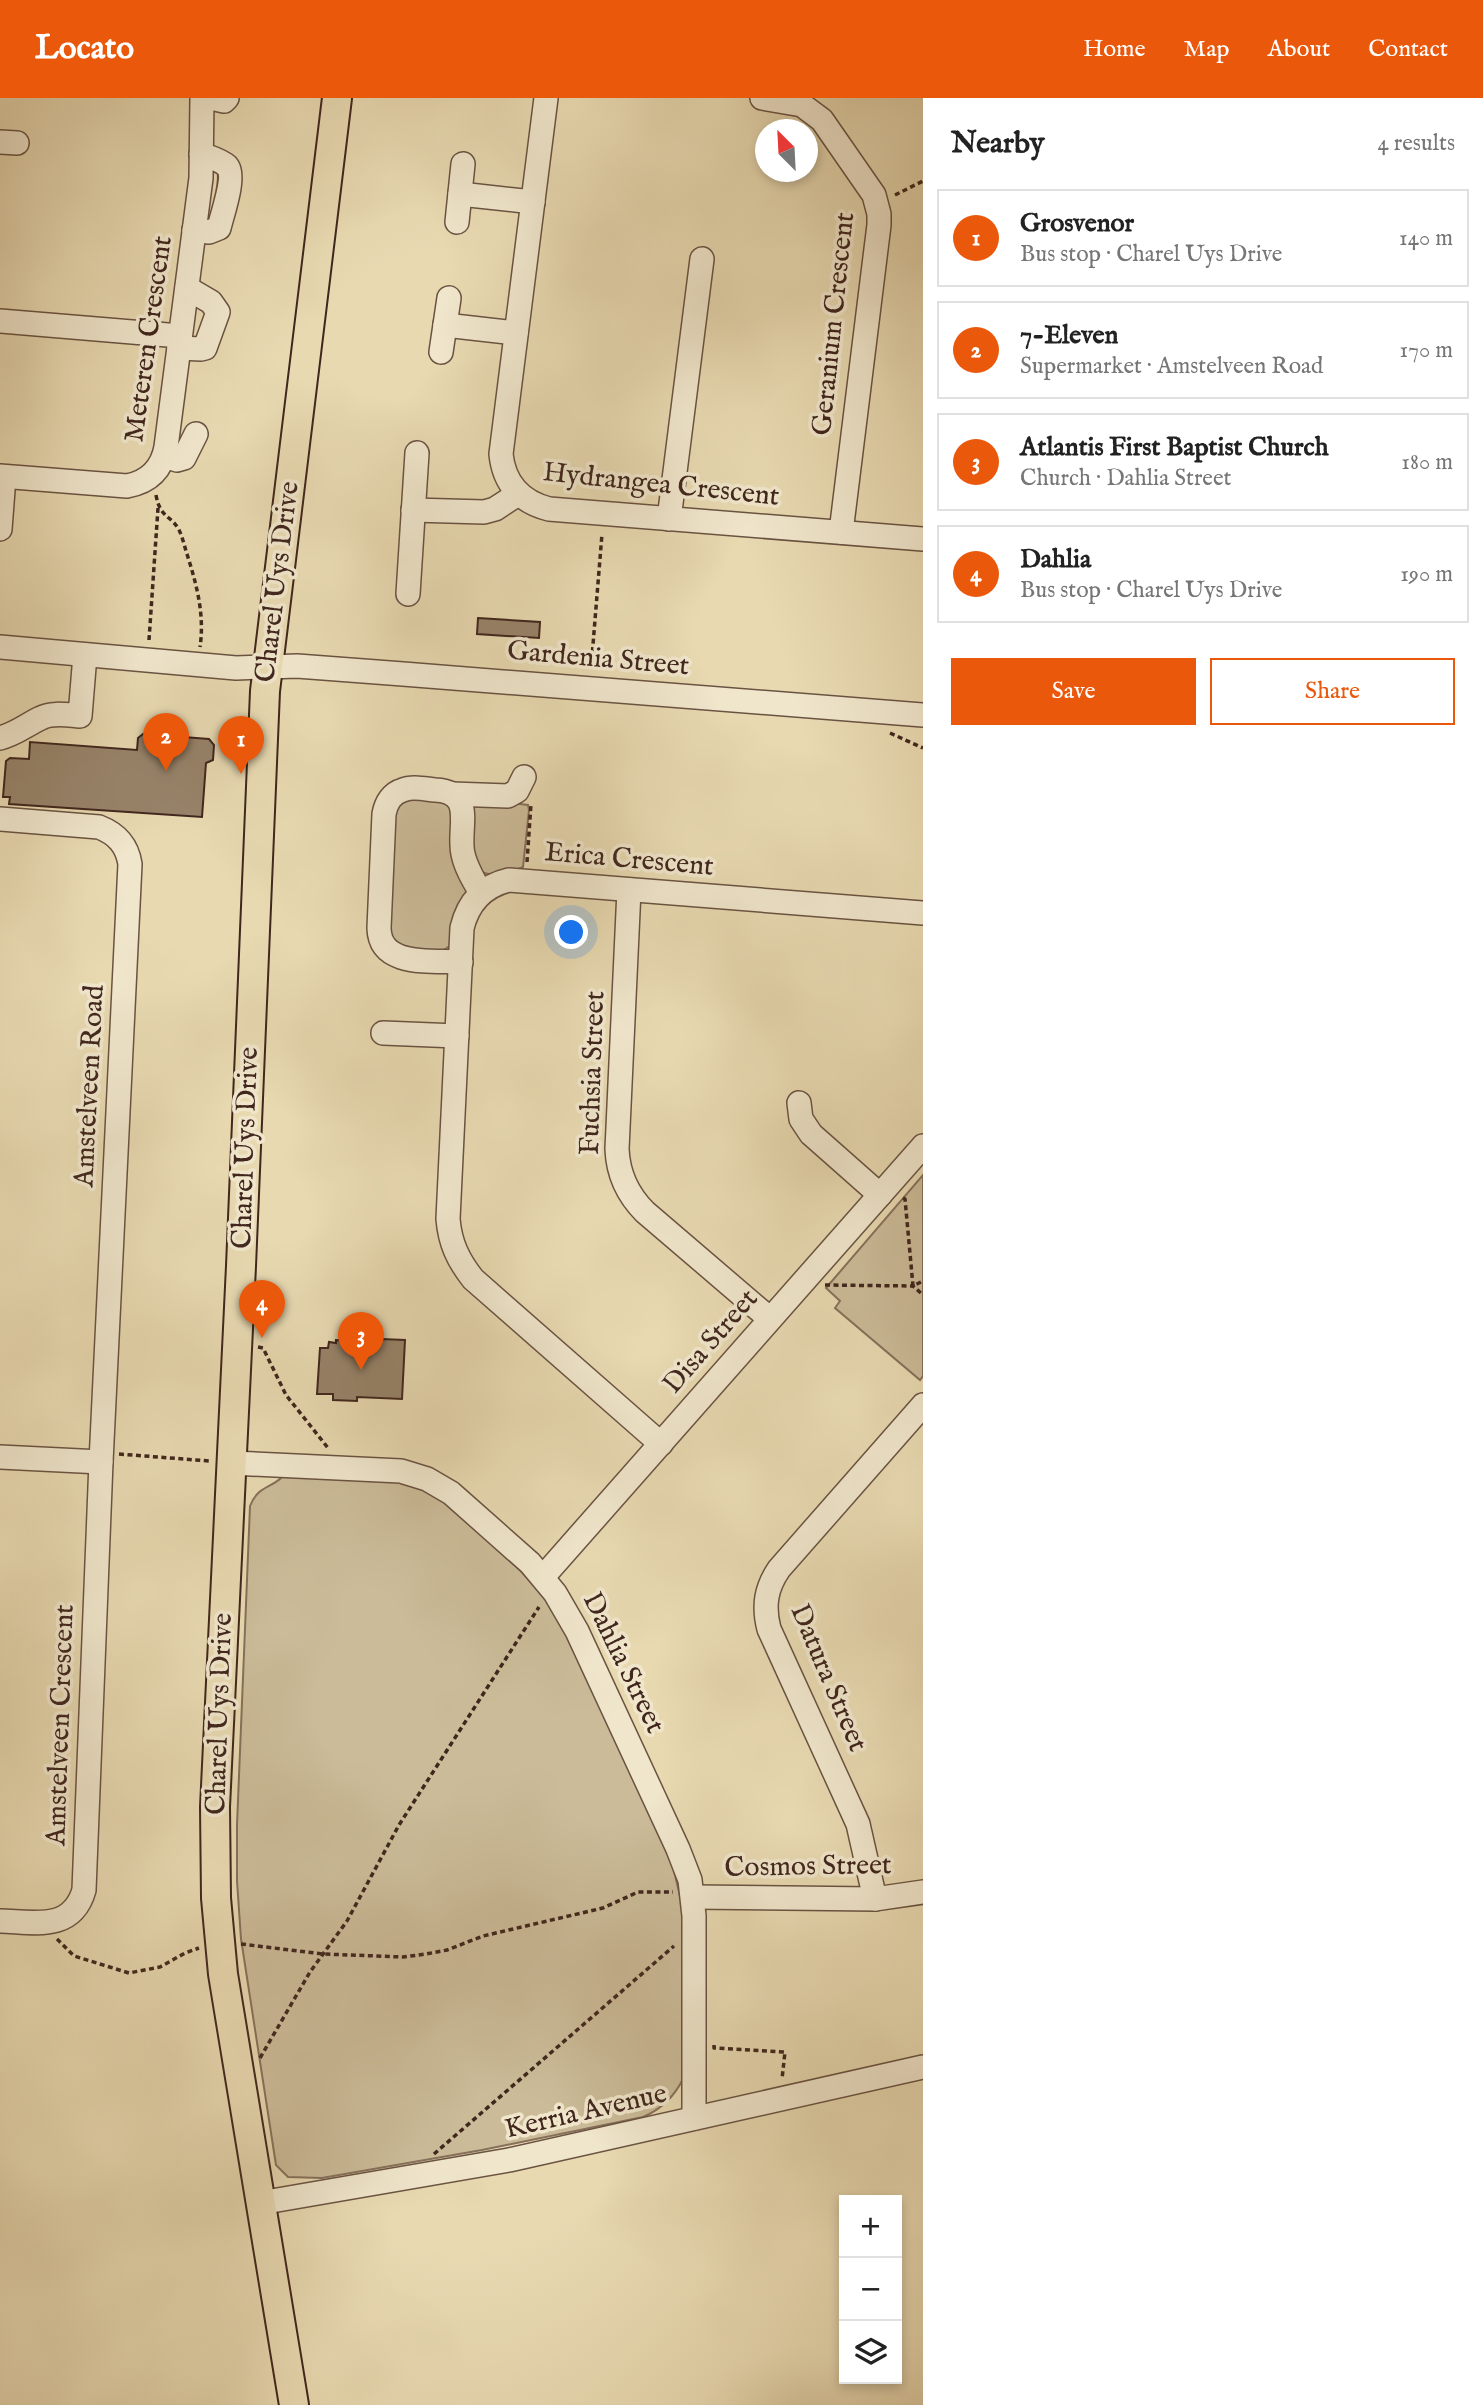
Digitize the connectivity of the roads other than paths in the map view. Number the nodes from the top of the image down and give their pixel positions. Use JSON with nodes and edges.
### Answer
{"nodes":[{"id":1,"x":202,"y":98,"type":"edge"},
{"id":2,"x":211,"y":98,"type":"edge"},
{"id":3,"x":227,"y":98,"type":"edge"},
{"id":4,"x":337,"y":98,"type":"edge"},
{"id":5,"x":546,"y":98,"type":"edge"},
{"id":6,"x":762,"y":98,"type":"edge"},
{"id":7,"x":463,"y":164,"type":"dead end"},
{"id":8,"x":460,"y":194,"type":"junction"},
{"id":9,"x":533,"y":202,"type":"junction"},
{"id":10,"x":457,"y":222,"type":"dead end"},
{"id":11,"x":702,"y":259,"type":"dead end"},
{"id":12,"x":187,"y":288,"type":"junction"},
{"id":13,"x":449,"y":298,"type":"dead end"},
{"id":14,"x":0,"y":321,"type":"edge"},
{"id":15,"x":445,"y":325,"type":"junction"},
{"id":16,"x":516,"y":333,"type":"junction"},
{"id":17,"x":180,"y":342,"type":"junction"},
{"id":18,"x":442,"y":352,"type":"dead end"},
{"id":19,"x":196,"y":434,"type":"dead end"},
{"id":20,"x":417,"y":453,"type":"dead end"},
{"id":21,"x":160,"y":464,"type":"junction"},
{"id":22,"x":2,"y":477,"type":"edge"},
{"id":23,"x":518,"y":494,"type":"junction"},
{"id":24,"x":413,"y":510,"type":"junction"},
{"id":25,"x":669,"y":519,"type":"junction"},
{"id":26,"x":0,"y":529,"type":"edge"},
{"id":27,"x":841,"y":533,"type":"junction"},
{"id":28,"x":923,"y":539,"type":"edge"},
{"id":29,"x":408,"y":594,"type":"dead end"},
{"id":30,"x":0,"y":647,"type":"edge"},
{"id":31,"x":85,"y":654,"type":"junction"},
{"id":32,"x":268,"y":667,"type":"junction"},
{"id":33,"x":923,"y":715,"type":"edge"},
{"id":34,"x":0,"y":738,"type":"edge"},
{"id":35,"x":524,"y":777,"type":"road end"},
{"id":36,"x":452,"y":794,"type":"junction"},
{"id":37,"x":0,"y":819,"type":"edge"},
{"id":38,"x":629,"y":890,"type":"junction"},
{"id":39,"x":481,"y":893,"type":"junction"},
{"id":40,"x":923,"y":914,"type":"edge"},
{"id":41,"x":461,"y":962,"type":"junction"},
{"id":42,"x":383,"y":1033,"type":"dead end"},
{"id":43,"x":457,"y":1036,"type":"junction"},
{"id":44,"x":799,"y":1104,"type":"dead end"},
{"id":45,"x":923,"y":1146,"type":"edge"},
{"id":46,"x":883,"y":1191,"type":"junction"},
{"id":47,"x":770,"y":1319,"type":"junction"},
{"id":48,"x":923,"y":1405,"type":"edge"},
{"id":49,"x":661,"y":1444,"type":"junction"},
{"id":50,"x":0,"y":1457,"type":"edge"},
{"id":51,"x":102,"y":1457,"type":"junction"},
{"id":52,"x":232,"y":1463,"type":"junction"},
{"id":53,"x":549,"y":1585,"type":"junction"},
{"id":54,"x":923,"y":1892,"type":"edge"},
{"id":55,"x":693,"y":1897,"type":"junction"},
{"id":56,"x":875,"y":1899,"type":"junction"},
{"id":57,"x":0,"y":1921,"type":"edge"},
{"id":58,"x":923,"y":2067,"type":"edge"},
{"id":59,"x":694,"y":2118,"type":"junction"},
{"id":60,"x":260,"y":2203,"type":"junction"},
{"id":61,"x":294,"y":2405,"type":"edge"}],
"edges":[{"from":1,"to":12,"type":"street","name":"Meteren Crescent"},
{"from":2,"to":3,"type":"street"},
{"from":4,"to":32,"type":"main road","name":"Charel Uys Drive"},
{"from":5,"to":9,"type":"street","name":"Hydrangea Crescent"},
{"from":6,"to":27,"type":"street","name":"Geranium Crescent"},
{"from":7,"to":8,"type":"street"},
{"from":8,"to":9,"type":"street"},
{"from":8,"to":10,"type":"street"},
{"from":9,"to":16,"type":"street","name":"Hydrangea Crescent"},
{"from":11,"to":25,"type":"street"},
{"from":12,"to":17,"type":"street","name":"Meteren Crescent"},
{"from":12,"to":17,"type":"street"},
{"from":13,"to":15,"type":"street"},
{"from":14,"to":17,"type":"street"},
{"from":15,"to":16,"type":"street"},
{"from":15,"to":18,"type":"street"},
{"from":16,"to":23,"type":"street","name":"Hydrangea Crescent"},
{"from":17,"to":21,"type":"street","name":"Meteren Crescent"},
{"from":19,"to":21,"type":"street"},
{"from":20,"to":24,"type":"street"},
{"from":21,"to":22,"type":"street","name":"Meteren Crescent"},
{"from":22,"to":26,"type":"street","name":"Meteren Crescent"},
{"from":23,"to":24,"type":"street"},
{"from":23,"to":25,"type":"street","name":"Hydrangea Crescent"},
{"from":24,"to":29,"type":"street"},
{"from":25,"to":27,"type":"street","name":"Hydrangea Crescent"},
{"from":27,"to":28,"type":"street","name":"Hydrangea Crescent"},
{"from":30,"to":31,"type":"street","name":"Gardenia Street"},
{"from":31,"to":32,"type":"street","name":"Gardenia Street"},
{"from":31,"to":34,"type":"street"},
{"from":32,"to":33,"type":"street","name":"Gardenia Street"},
{"from":32,"to":52,"type":"main road","name":"Charel Uys Drive"},
{"from":35,"to":36,"type":"street"},
{"from":36,"to":39,"type":"street"},
{"from":36,"to":41,"type":"street"},
{"from":37,"to":51,"type":"street","name":"Amstelveen Road"},
{"from":38,"to":39,"type":"street","name":"Erica Crescent"},
{"from":38,"to":40,"type":"street","name":"Erica Crescent"},
{"from":38,"to":47,"type":"street","name":"Fuchsia Street"},
{"from":39,"to":41,"type":"street"},
{"from":41,"to":43,"type":"street"},
{"from":42,"to":43,"type":"street"},
{"from":43,"to":49,"type":"street"},
{"from":44,"to":46,"type":"street"},
{"from":45,"to":46,"type":"street","name":"Disa Street"},
{"from":46,"to":47,"type":"street","name":"Disa Street"},
{"from":47,"to":49,"type":"street","name":"Disa Street"},
{"from":48,"to":56,"type":"street","name":"Datura Street"},
{"from":49,"to":53,"type":"street","name":"Disa Street"},
{"from":50,"to":51,"type":"street"},
{"from":51,"to":57,"type":"street","name":"Amstelveen Crescent"},
{"from":52,"to":53,"type":"street","name":"Dahlia Street"},
{"from":52,"to":60,"type":"main road","name":"Charel Uys Drive"},
{"from":53,"to":55,"type":"street","name":"Dahlia Street"},
{"from":54,"to":56,"type":"street","name":"Cosmos Street"},
{"from":55,"to":56,"type":"street","name":"Cosmos Street"},
{"from":55,"to":59,"type":"street","name":"Dahlia Street"},
{"from":58,"to":59,"type":"street","name":"Kerria Avenue"},
{"from":59,"to":60,"type":"street","name":"Kerria Avenue"},
{"from":60,"to":61,"type":"main road","name":"Charel Uys Drive"}]}
